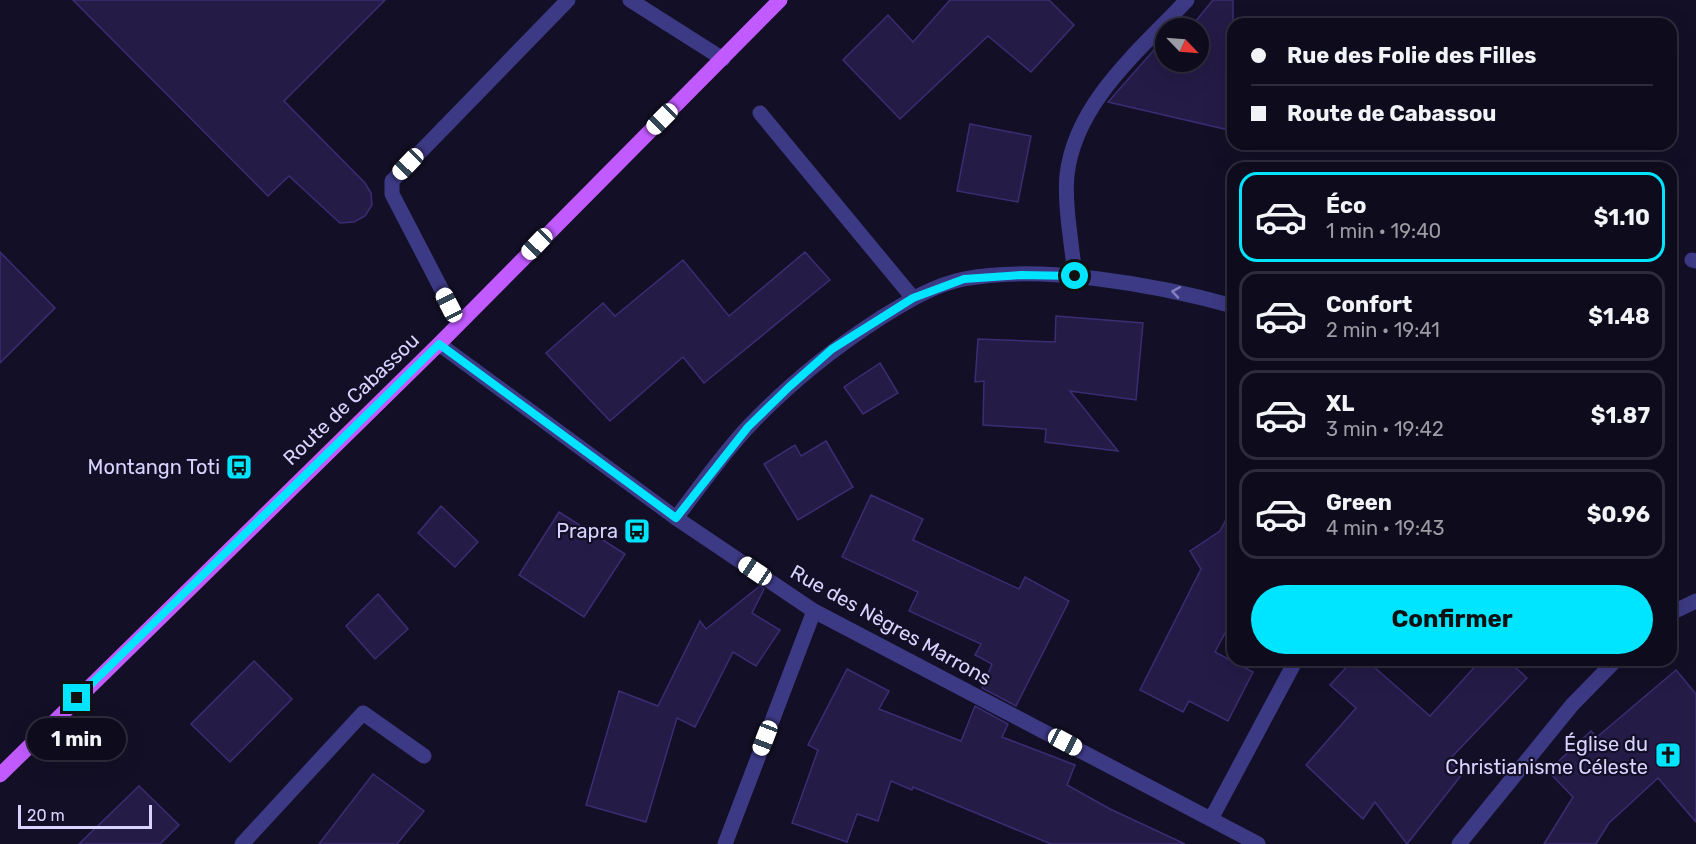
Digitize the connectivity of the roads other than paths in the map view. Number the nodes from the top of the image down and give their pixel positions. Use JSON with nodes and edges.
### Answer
{"nodes":[{"id":1,"x":568,"y":0,"type":"edge"},
{"id":2,"x":630,"y":0,"type":"edge"},
{"id":3,"x":780,"y":0,"type":"edge"},
{"id":4,"x":1187,"y":0,"type":"edge"},
{"id":5,"x":723,"y":58,"type":"junction"},
{"id":6,"x":760,"y":113,"type":"dead end"},
{"id":7,"x":1075,"y":276,"type":"junction"},
{"id":8,"x":913,"y":298,"type":"junction"},
{"id":9,"x":1227,"y":304,"type":"edge"},
{"id":10,"x":459,"y":323,"type":"junction"},
{"id":11,"x":439,"y":344,"type":"junction"},
{"id":12,"x":676,"y":518,"type":"junction"},
{"id":13,"x":1696,"y":601,"type":"edge"},
{"id":14,"x":1677,"y":609,"type":"edge"},
{"id":15,"x":814,"y":610,"type":"junction"},
{"id":16,"x":1293,"y":666,"type":"edge"},
{"id":17,"x":1610,"y":666,"type":"edge"},
{"id":18,"x":424,"y":756,"type":"dead end"},
{"id":19,"x":0,"y":775,"type":"edge"},
{"id":20,"x":1211,"y":819,"type":"junction"},
{"id":21,"x":243,"y":844,"type":"edge"},
{"id":22,"x":725,"y":844,"type":"edge"},
{"id":23,"x":1258,"y":844,"type":"edge"},
{"id":24,"x":1459,"y":844,"type":"edge"}],
"edges":[{"from":1,"to":10,"type":"street"},
{"from":2,"to":5,"type":"street"},
{"from":3,"to":5,"type":"main road","name":"Route de Cabassou"},
{"from":4,"to":7,"type":"street"},
{"from":5,"to":10,"type":"main road","name":"Route de Cabassou"},
{"from":6,"to":8,"type":"street"},
{"from":7,"to":8,"type":"street"},
{"from":9,"to":7,"type":"street","one_way":true},
{"from":8,"to":12,"type":"street"},
{"from":10,"to":11,"type":"main road","name":"Route de Cabassou"},
{"from":11,"to":12,"type":"street","name":"Rue des Nègres Marrons"},
{"from":11,"to":19,"type":"main road","name":"Route de Cabassou"},
{"from":12,"to":15,"type":"street","name":"Rue des Nègres Marrons"},
{"from":13,"to":14,"type":"street"},
{"from":15,"to":20,"type":"street","name":"Rue des Nègres Marrons"},
{"from":15,"to":22,"type":"street"},
{"from":16,"to":20,"type":"street"},
{"from":17,"to":24,"type":"street"},
{"from":18,"to":21,"type":"street"},
{"from":20,"to":23,"type":"street","name":"Rue des Nègres Marrons"}]}
